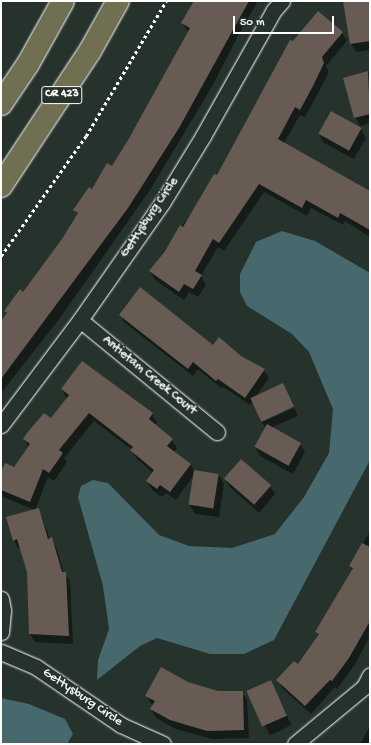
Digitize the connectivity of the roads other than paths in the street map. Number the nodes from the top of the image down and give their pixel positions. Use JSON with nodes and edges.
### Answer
{"nodes":[{"id":1,"x":63,"y":1,"type":"edge"},
{"id":2,"x":118,"y":1,"type":"edge"},
{"id":3,"x":282,"y":1,"type":"edge"},
{"id":4,"x":1,"y":104,"type":"edge"},
{"id":5,"x":1,"y":186,"type":"edge"},
{"id":6,"x":80,"y":320,"type":"junction"},
{"id":7,"x":1,"y":424,"type":"edge"},
{"id":8,"x":217,"y":432,"type":"dead end"},
{"id":9,"x":1,"y":598,"type":"edge"},
{"id":10,"x":1,"y":632,"type":"edge"},
{"id":11,"x":1,"y":652,"type":"edge"},
{"id":12,"x":368,"y":684,"type":"edge"},
{"id":13,"x":163,"y":744,"type":"edge"},
{"id":14,"x":295,"y":744,"type":"edge"}],
"edges":[{"from":1,"to":4,"type":"highway"},
{"from":2,"to":5,"type":"highway","number":"CR 423"},
{"from":3,"to":6,"type":"street","name":"Gettysburg Circle"},
{"from":6,"to":7,"type":"street","name":"Gettysburg Circle"},
{"from":6,"to":8,"type":"street","name":"Antietam Creek Court"},
{"from":9,"to":10,"type":"street"},
{"from":11,"to":13,"type":"street","name":"Gettysburg Circle"},
{"from":12,"to":14,"type":"street"}]}
